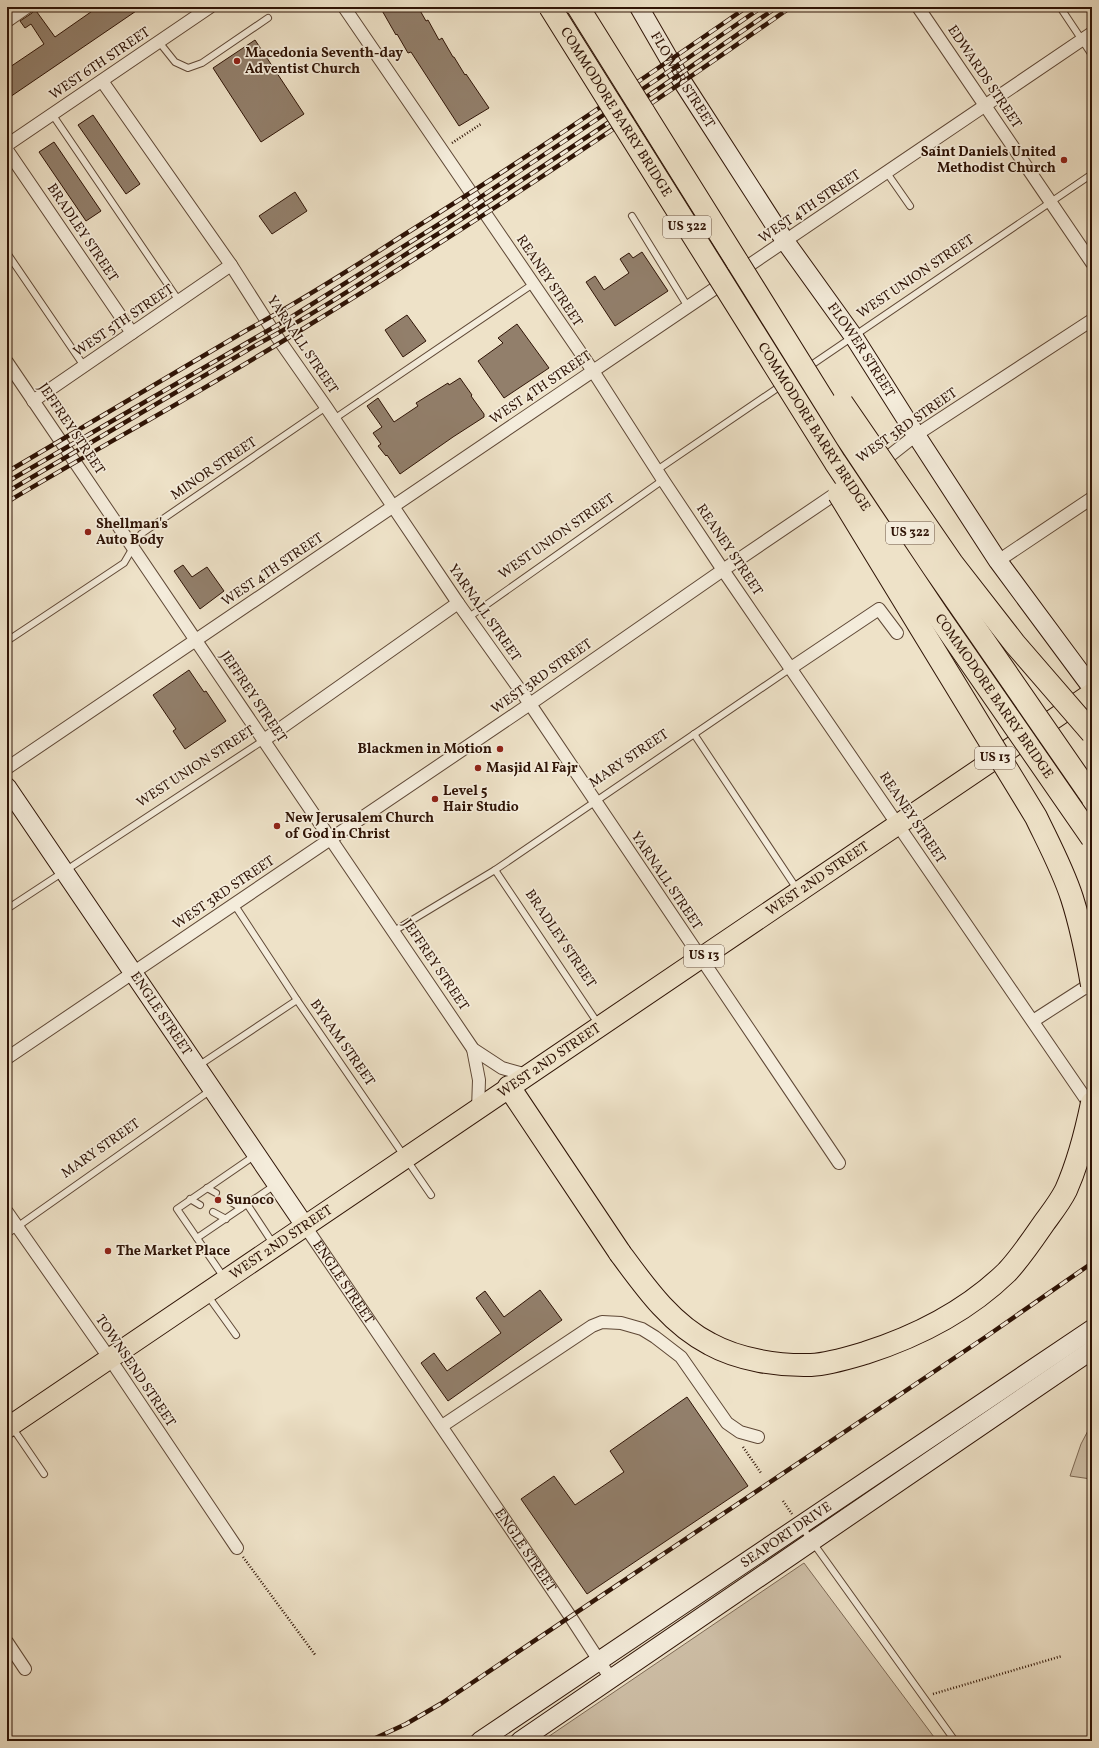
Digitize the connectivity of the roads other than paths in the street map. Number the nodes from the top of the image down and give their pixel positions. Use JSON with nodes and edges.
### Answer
{"nodes":[{"id":1,"x":26,"y":7,"type":"edge"},
{"id":2,"x":344,"y":7,"type":"edge"},
{"id":3,"x":543,"y":7,"type":"edge"},
{"id":4,"x":550,"y":7,"type":"edge"},
{"id":5,"x":578,"y":7,"type":"edge"},
{"id":6,"x":587,"y":7,"type":"edge"},
{"id":7,"x":639,"y":7,"type":"edge"},
{"id":8,"x":918,"y":7,"type":"edge"},
{"id":9,"x":1060,"y":7,"type":"edge"},
{"id":10,"x":202,"y":9,"type":"edge"},
{"id":11,"x":268,"y":18,"type":"dead end"},
{"id":12,"x":7,"y":20,"type":"edge"},
{"id":13,"x":1087,"y":36,"type":"edge"},
{"id":14,"x":159,"y":42,"type":"junction"},
{"id":15,"x":1092,"y":55,"type":"edge"},
{"id":16,"x":102,"y":81,"type":"junction"},
{"id":17,"x":611,"y":104,"type":"junction"},
{"id":18,"x":985,"y":106,"type":"junction"},
{"id":19,"x":643,"y":111,"type":"junction"},
{"id":20,"x":52,"y":114,"type":"junction"},
{"id":21,"x":7,"y":145,"type":"edge"},
{"id":22,"x":7,"y":150,"type":"edge"},
{"id":23,"x":887,"y":173,"type":"junction"},
{"id":24,"x":1092,"y":174,"type":"edge"},
{"id":25,"x":1051,"y":202,"type":"junction"},
{"id":26,"x":910,"y":206,"type":"dead end"},
{"id":27,"x":632,"y":216,"type":"dead end"},
{"id":28,"x":785,"y":241,"type":"junction"},
{"id":29,"x":7,"y":253,"type":"edge"},
{"id":30,"x":738,"y":263,"type":"junction"},
{"id":31,"x":1092,"y":263,"type":"edge"},
{"id":32,"x":231,"y":266,"type":"junction"},
{"id":33,"x":533,"y":284,"type":"junction"},
{"id":34,"x":179,"y":301,"type":"junction"},
{"id":35,"x":688,"y":307,"type":"junction"},
{"id":36,"x":1092,"y":320,"type":"edge"},
{"id":37,"x":132,"y":333,"type":"junction"},
{"id":38,"x":854,"y":337,"type":"junction"},
{"id":39,"x":763,"y":349,"type":"junction"},
{"id":40,"x":7,"y":362,"type":"edge"},
{"id":41,"x":84,"y":366,"type":"junction"},
{"id":42,"x":593,"y":371,"type":"junction"},
{"id":43,"x":33,"y":401,"type":"junction"},
{"id":44,"x":326,"y":407,"type":"junction"},
{"id":45,"x":334,"y":419,"type":"junction"},
{"id":46,"x":916,"y":435,"type":"junction"},
{"id":47,"x":660,"y":475,"type":"junction"},
{"id":48,"x":1092,"y":498,"type":"edge"},
{"id":49,"x":393,"y":506,"type":"junction"},
{"id":50,"x":133,"y":548,"type":"junction"},
{"id":51,"x":998,"y":561,"type":"junction"},
{"id":52,"x":723,"y":570,"type":"junction"},
{"id":53,"x":458,"y":603,"type":"junction"},
{"id":54,"x":468,"y":617,"type":"junction"},
{"id":55,"x":896,"y":633,"type":"dead end"},
{"id":56,"x":196,"y":640,"type":"junction"},
{"id":57,"x":7,"y":641,"type":"edge"},
{"id":58,"x":792,"y":668,"type":"junction"},
{"id":59,"x":1092,"y":688,"type":"edge"},
{"id":60,"x":1092,"y":693,"type":"edge"},
{"id":61,"x":530,"y":704,"type":"junction"},
{"id":62,"x":1092,"y":733,"type":"edge"},
{"id":63,"x":694,"y":734,"type":"junction"},
{"id":64,"x":264,"y":740,"type":"junction"},
{"id":65,"x":7,"y":768,"type":"edge"},
{"id":66,"x":7,"y":787,"type":"edge"},
{"id":67,"x":1092,"y":797,"type":"edge"},
{"id":68,"x":594,"y":801,"type":"junction"},
{"id":69,"x":898,"y":824,"type":"junction"},
{"id":70,"x":1092,"y":838,"type":"edge"},
{"id":71,"x":331,"y":839,"type":"junction"},
{"id":72,"x":495,"y":870,"type":"junction"},
{"id":73,"x":64,"y":871,"type":"junction"},
{"id":74,"x":799,"y":891,"type":"junction"},
{"id":75,"x":234,"y":904,"type":"junction"},
{"id":76,"x":7,"y":909,"type":"edge"},
{"id":77,"x":394,"y":931,"type":"junction"},
{"id":78,"x":700,"y":958,"type":"junction"},
{"id":79,"x":133,"y":972,"type":"junction"},
{"id":80,"x":1092,"y":984,"type":"edge"},
{"id":81,"x":297,"y":1000,"type":"junction"},
{"id":82,"x":1032,"y":1021,"type":"junction"},
{"id":83,"x":600,"y":1026,"type":"junction"},
{"id":84,"x":473,"y":1049,"type":"junction"},
{"id":85,"x":7,"y":1058,"type":"edge"},
{"id":86,"x":197,"y":1066,"type":"junction"},
{"id":87,"x":518,"y":1081,"type":"junction"},
{"id":88,"x":212,"y":1089,"type":"junction"},
{"id":89,"x":1092,"y":1103,"type":"edge"},
{"id":90,"x":1092,"y":1108,"type":"edge"},
{"id":91,"x":478,"y":1109,"type":"junction"},
{"id":92,"x":256,"y":1154,"type":"junction"},
{"id":93,"x":406,"y":1157,"type":"junction"},
{"id":94,"x":839,"y":1163,"type":"dead end"},
{"id":95,"x":277,"y":1184,"type":"junction"},
{"id":96,"x":208,"y":1188,"type":"junction"},
{"id":97,"x":216,"y":1193,"type":"dead end"},
{"id":98,"x":430,"y":1195,"type":"dead end"},
{"id":99,"x":190,"y":1199,"type":"junction"},
{"id":100,"x":231,"y":1202,"type":"dead end"},
{"id":101,"x":247,"y":1204,"type":"junction"},
{"id":102,"x":200,"y":1205,"type":"dead end"},
{"id":103,"x":241,"y":1208,"type":"junction"},
{"id":104,"x":7,"y":1212,"type":"edge"},
{"id":105,"x":213,"y":1212,"type":"dead end"},
{"id":106,"x":226,"y":1219,"type":"junction"},
{"id":107,"x":305,"y":1226,"type":"junction"},
{"id":108,"x":18,"y":1227,"type":"junction"},
{"id":109,"x":7,"y":1234,"type":"edge"},
{"id":110,"x":197,"y":1238,"type":"junction"},
{"id":111,"x":275,"y":1246,"type":"junction"},
{"id":112,"x":225,"y":1280,"type":"junction"},
{"id":113,"x":206,"y":1293,"type":"junction"},
{"id":114,"x":1092,"y":1329,"type":"edge"},
{"id":115,"x":236,"y":1335,"type":"dead end"},
{"id":116,"x":1092,"y":1350,"type":"edge"},
{"id":117,"x":110,"y":1358,"type":"junction"},
{"id":118,"x":1001,"y":1401,"type":"junction"},
{"id":119,"x":442,"y":1426,"type":"junction"},
{"id":120,"x":9,"y":1427,"type":"edge"},
{"id":121,"x":758,"y":1437,"type":"dead end"},
{"id":122,"x":44,"y":1474,"type":"dead end"},
{"id":123,"x":800,"y":1525,"type":"junction"},
{"id":124,"x":811,"y":1542,"type":"junction"},
{"id":125,"x":237,"y":1548,"type":"road end"},
{"id":126,"x":697,"y":1607,"type":"junction"},
{"id":127,"x":7,"y":1642,"type":"edge"},
{"id":128,"x":599,"y":1661,"type":"junction"},
{"id":129,"x":25,"y":1668,"type":"dead end"},
{"id":130,"x":611,"y":1679,"type":"junction"},
{"id":131,"x":480,"y":1741,"type":"edge"},
{"id":132,"x":520,"y":1741,"type":"edge"},
{"id":133,"x":955,"y":1741,"type":"edge"}],
"edges":[{"from":1,"to":12,"type":"street"},
{"from":2,"to":33,"type":"street","name":"REANEY STREET"},
{"from":3,"to":17,"type":"highway","bridge":true},
{"from":4,"to":17,"type":"highway","name":"COMMODORE BARRY BRIDGE","number":"US 322","bridge":true},
{"from":5,"to":19,"type":"highway","name":"COMMODORE BARRY BRIDGE","number":"US 322","bridge":true},
{"from":6,"to":19,"type":"highway","bridge":true},
{"from":7,"to":28,"type":"street","name":"FLOWER STREET"},
{"from":8,"to":18,"type":"street","name":"EDWARDS STREET"},
{"from":9,"to":13,"type":"lane"},
{"from":10,"to":14,"type":"street","name":"WEST 6TH STREET"},
{"from":11,"to":14,"type":"lane"},
{"from":13,"to":15,"type":"lane"},
{"from":13,"to":18,"type":"street","name":"WEST 4TH STREET"},
{"from":14,"to":16,"type":"street","name":"WEST 6TH STREET"},
{"from":16,"to":20,"type":"street","name":"WEST 6TH STREET"},
{"from":16,"to":32,"type":"street","name":"YARNALL STREET"},
{"from":17,"to":39,"type":"highway","name":"COMMODORE BARRY BRIDGE","number":"US 322","bridge":true},
{"from":18,"to":23,"type":"street","name":"WEST 4TH STREET"},
{"from":18,"to":25,"type":"street","name":"EDWARDS STREET"},
{"from":19,"to":30,"type":"highway","name":"COMMODORE BARRY BRIDGE","number":"US 322"},
{"from":20,"to":21,"type":"street","name":"WEST 6TH STREET"},
{"from":20,"to":34,"type":"lane"},
{"from":22,"to":37,"type":"street","name":"BRADLEY STREET"},
{"from":23,"to":26,"type":"lane"},
{"from":23,"to":28,"type":"street","name":"WEST 4TH STREET"},
{"from":24,"to":25,"type":"lane","name":"WEST UNION STREET"},
{"from":25,"to":31,"type":"street","name":"EDWARDS STREET"},
{"from":25,"to":38,"type":"lane","name":"WEST UNION STREET"},
{"from":27,"to":35,"type":"lane"},
{"from":28,"to":35,"type":"street","name":"WEST 4TH STREET"},
{"from":28,"to":38,"type":"street","name":"FLOWER STREET"},
{"from":29,"to":41,"type":"lane"},
{"from":30,"to":62,"type":"highway","bridge":true},
{"from":30,"to":67,"type":"highway","name":"COMMODORE BARRY BRIDGE","number":"US 322","bridge":true},
{"from":32,"to":34,"type":"street","name":"WEST 5TH STREET"},
{"from":32,"to":44,"type":"street","name":"YARNALL STREET"},
{"from":33,"to":42,"type":"street","name":"REANEY STREET"},
{"from":33,"to":45,"type":"lane"},
{"from":34,"to":37,"type":"street","name":"WEST 5TH STREET"},
{"from":35,"to":42,"type":"street","name":"WEST 4TH STREET"},
{"from":36,"to":46,"type":"street","name":"WEST 3RD STREET"},
{"from":37,"to":41,"type":"street","name":"WEST 5TH STREET"},
{"from":38,"to":46,"type":"street","name":"FLOWER STREET"},
{"from":38,"to":47,"type":"lane","name":"WEST UNION STREET"},
{"from":39,"to":70,"type":"highway","name":"COMMODORE BARRY BRIDGE","number":"US 322","bridge":true},
{"from":39,"to":80,"type":"highway","bridge":true},
{"from":40,"to":43,"type":"street","name":"JEFFREY STREET"},
{"from":41,"to":43,"type":"street","name":"WEST 5TH STREET"},
{"from":42,"to":47,"type":"street","name":"REANEY STREET"},
{"from":42,"to":49,"type":"street","name":"WEST 4TH STREET"},
{"from":43,"to":50,"type":"street","name":"JEFFREY STREET"},
{"from":44,"to":45,"type":"street","name":"YARNALL STREET"},
{"from":44,"to":50,"type":"lane","name":"MINOR STREET"},
{"from":45,"to":49,"type":"street","name":"YARNALL STREET"},
{"from":46,"to":51,"type":"street","name":"FLOWER STREET"},
{"from":46,"to":52,"type":"street","name":"WEST 3RD STREET"},
{"from":47,"to":52,"type":"street","name":"REANEY STREET"},
{"from":47,"to":54,"type":"lane","name":"WEST UNION STREET"},
{"from":48,"to":51,"type":"street"},
{"from":49,"to":53,"type":"street","name":"YARNALL STREET"},
{"from":49,"to":56,"type":"street","name":"WEST 4TH STREET"},
{"from":50,"to":56,"type":"street","name":"JEFFREY STREET"},
{"from":50,"to":57,"type":"lane","name":"MINOR STREET"},
{"from":51,"to":59,"type":"street","name":"FLOWER STREET"},
{"from":52,"to":58,"type":"street","name":"REANEY STREET"},
{"from":52,"to":61,"type":"street","name":"WEST 3RD STREET"},
{"from":53,"to":54,"type":"street","name":"YARNALL STREET"},
{"from":53,"to":64,"type":"street","name":"WEST UNION STREET"},
{"from":54,"to":61,"type":"street","name":"YARNALL STREET"},
{"from":55,"to":58,"type":"street","name":"MARY STREET"},
{"from":56,"to":64,"type":"street","name":"JEFFREY STREET"},
{"from":56,"to":65,"type":"street","name":"WEST 4TH STREET"},
{"from":58,"to":63,"type":"lane","name":"MARY STREET"},
{"from":58,"to":69,"type":"street","name":"REANEY STREET"},
{"from":60,"to":69,"type":"main road","name":"WEST 2ND STREET","number":"US 13"},
{"from":61,"to":68,"type":"street","name":"YARNALL STREET"},
{"from":61,"to":71,"type":"street","name":"WEST 3RD STREET"},
{"from":63,"to":68,"type":"lane","name":"MARY STREET"},
{"from":63,"to":74,"type":"lane"},
{"from":64,"to":71,"type":"street","name":"JEFFREY STREET"},
{"from":64,"to":73,"type":"lane","name":"WEST UNION STREET"},
{"from":66,"to":73,"type":"street","name":"ENGLE STREET"},
{"from":68,"to":72,"type":"lane","name":"MARY STREET"},
{"from":68,"to":78,"type":"street","name":"YARNALL STREET"},
{"from":69,"to":74,"type":"main road","name":"WEST 2ND STREET","number":"US 13"},
{"from":69,"to":82,"type":"street","name":"REANEY STREET"},
{"from":71,"to":75,"type":"street","name":"WEST 3RD STREET"},
{"from":71,"to":77,"type":"street","name":"JEFFREY STREET"},
{"from":72,"to":77,"type":"lane","name":"MARY STREET"},
{"from":72,"to":83,"type":"lane","name":"BRADLEY STREET"},
{"from":73,"to":76,"type":"lane","name":"WEST UNION STREET"},
{"from":73,"to":79,"type":"street","name":"ENGLE STREET"},
{"from":74,"to":78,"type":"main road","name":"WEST 2ND STREET","number":"US 13"},
{"from":75,"to":79,"type":"street","name":"WEST 3RD STREET"},
{"from":75,"to":81,"type":"lane","name":"BYRAM STREET"},
{"from":77,"to":84,"type":"street","name":"JEFFREY STREET"},
{"from":78,"to":83,"type":"main road","name":"WEST 2ND STREET","number":"US 13"},
{"from":78,"to":94,"type":"street","name":"YARNALL STREET"},
{"from":79,"to":85,"type":"street","name":"WEST 3RD STREET"},
{"from":79,"to":86,"type":"street","name":"ENGLE STREET"},
{"from":80,"to":82,"type":"street"},
{"from":81,"to":86,"type":"lane"},
{"from":81,"to":93,"type":"lane","name":"BYRAM STREET"},
{"from":82,"to":90,"type":"street","name":"REANEY STREET"},
{"from":83,"to":87,"type":"main road","name":"WEST 2ND STREET","number":"US 13"},
{"from":84,"to":87,"type":"street"},
{"from":84,"to":91,"type":"street"},
{"from":86,"to":88,"type":"street","name":"ENGLE STREET"},
{"from":87,"to":89,"type":"highway","bridge":true},
{"from":87,"to":91,"type":"main road","name":"WEST 2ND STREET","number":"US 13"},
{"from":88,"to":92,"type":"street","name":"ENGLE STREET"},
{"from":88,"to":108,"type":"lane","name":"MARY STREET"},
{"from":91,"to":93,"type":"main road","name":"WEST 2ND STREET","number":"US 13"},
{"from":92,"to":95,"type":"street","name":"ENGLE STREET"},
{"from":92,"to":96,"type":"lane"},
{"from":93,"to":98,"type":"lane","name":"BYRAM STREET"},
{"from":93,"to":107,"type":"main road","name":"WEST 2ND STREET","number":"US 13"},
{"from":95,"to":101,"type":"lane"},
{"from":95,"to":107,"type":"street","name":"ENGLE STREET"},
{"from":96,"to":97,"type":"lane"},
{"from":96,"to":99,"type":"lane"},
{"from":99,"to":102,"type":"lane"},
{"from":99,"to":110,"type":"lane"},
{"from":100,"to":103,"type":"lane"},
{"from":101,"to":103,"type":"lane"},
{"from":101,"to":111,"type":"lane"},
{"from":103,"to":106,"type":"lane"},
{"from":104,"to":108,"type":"street","name":"TOWNSEND STREET"},
{"from":105,"to":106,"type":"lane"},
{"from":106,"to":110,"type":"lane"},
{"from":107,"to":111,"type":"main road","name":"WEST 2ND STREET","number":"US 13"},
{"from":107,"to":119,"type":"street","name":"ENGLE STREET"},
{"from":108,"to":109,"type":"lane","name":"MARY STREET"},
{"from":108,"to":117,"type":"street","name":"TOWNSEND STREET"},
{"from":110,"to":112,"type":"lane"},
{"from":111,"to":112,"type":"main road","name":"WEST 2ND STREET","number":"US 13"},
{"from":112,"to":113,"type":"main road","name":"WEST 2ND STREET","number":"US 13"},
{"from":113,"to":115,"type":"lane"},
{"from":113,"to":117,"type":"main road","name":"WEST 2ND STREET","number":"US 13"},
{"from":114,"to":118,"type":"street","name":"SEAPORT DRIVE"},
{"from":116,"to":118,"type":"street","name":"SEAPORT DRIVE"},
{"from":117,"to":120,"type":"main road","name":"WEST 2ND STREET","number":"US 13"},
{"from":117,"to":125,"type":"street","name":"TOWNSEND STREET"},
{"from":118,"to":123,"type":"street","name":"SEAPORT DRIVE"},
{"from":118,"to":124,"type":"street","name":"SEAPORT DRIVE"},
{"from":119,"to":121,"type":"street"},
{"from":119,"to":128,"type":"street","name":"ENGLE STREET"},
{"from":120,"to":122,"type":"lane"},
{"from":123,"to":124,"type":"lane"},
{"from":123,"to":126,"type":"street","name":"SEAPORT DRIVE"},
{"from":124,"to":126,"type":"street","name":"SEAPORT DRIVE"},
{"from":124,"to":133,"type":"lane"},
{"from":126,"to":128,"type":"street","name":"SEAPORT DRIVE"},
{"from":126,"to":130,"type":"street","name":"SEAPORT DRIVE"},
{"from":127,"to":129,"type":"street"},
{"from":128,"to":130,"type":"street","name":"ENGLE STREET"},
{"from":128,"to":131,"type":"street","name":"SEAPORT DRIVE"},
{"from":130,"to":132,"type":"street","name":"SEAPORT DRIVE"}]}
